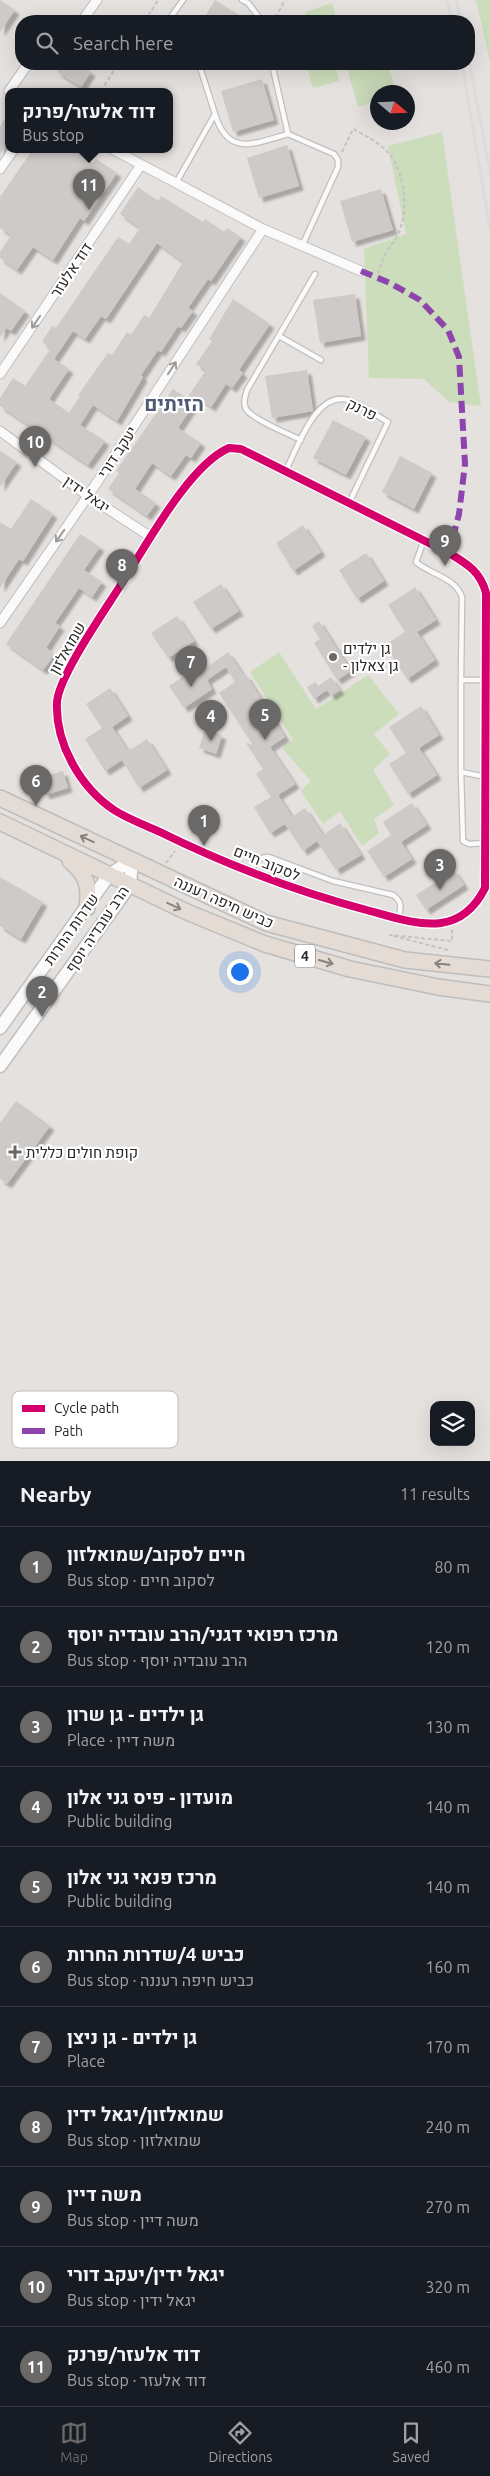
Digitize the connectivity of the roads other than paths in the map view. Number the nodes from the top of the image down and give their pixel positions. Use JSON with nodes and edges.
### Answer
{"nodes":[{"id":1,"x":97,"y":0,"type":"edge"},
{"id":2,"x":183,"y":0,"type":"edge"},
{"id":3,"x":242,"y":0,"type":"edge"},
{"id":4,"x":86,"y":15,"type":"edge"},
{"id":5,"x":172,"y":15,"type":"edge"},
{"id":6,"x":257,"y":15,"type":"edge"},
{"id":7,"x":24,"y":70,"type":"edge"},
{"id":8,"x":201,"y":70,"type":"edge"},
{"id":9,"x":273,"y":70,"type":"edge"},
{"id":10,"x":12,"y":88,"type":"edge"},
{"id":11,"x":215,"y":114,"type":"junction"},
{"id":12,"x":288,"y":134,"type":"junction"},
{"id":13,"x":11,"y":153,"type":"edge"},
{"id":14,"x":119,"y":153,"type":"edge"},
{"id":15,"x":141,"y":165,"type":"junction"},
{"id":16,"x":0,"y":169,"type":"edge"},
{"id":17,"x":176,"y":184,"type":"junction"},
{"id":18,"x":263,"y":229,"type":"junction"},
{"id":19,"x":302,"y":246,"type":"junction"},
{"id":20,"x":361,"y":271,"type":"dead end"},
{"id":21,"x":315,"y":274,"type":"dead end"},
{"id":22,"x":278,"y":336,"type":"junction"},
{"id":23,"x":321,"y":360,"type":"dead end"},
{"id":24,"x":0,"y":374,"type":"edge"},
{"id":25,"x":0,"y":431,"type":"edge"},
{"id":26,"x":301,"y":440,"type":"junction"},
{"id":27,"x":286,"y":470,"type":"junction"},
{"id":28,"x":88,"y":496,"type":"junction"},
{"id":29,"x":349,"y":503,"type":"junction"},
{"id":30,"x":151,"y":537,"type":"junction"},
{"id":31,"x":424,"y":540,"type":"junction"},
{"id":32,"x":0,"y":623,"type":"edge"},
{"id":33,"x":461,"y":680,"type":"junction"},
{"id":34,"x":486,"y":680,"type":"junction"},
{"id":35,"x":461,"y":772,"type":"junction"},
{"id":36,"x":486,"y":777,"type":"junction"},
{"id":37,"x":84,"y":782,"type":"joint"},
{"id":38,"x":0,"y":798,"type":"edge"},
{"id":39,"x":0,"y":822,"type":"edge"},
{"id":40,"x":486,"y":843,"type":"junction"},
{"id":41,"x":58,"y":851,"type":"junction"},
{"id":42,"x":132,"y":860,"type":"junction"},
{"id":43,"x":251,"y":871,"type":"junction"},
{"id":44,"x":109,"y":875,"type":"junction"},
{"id":45,"x":130,"y":885,"type":"junction"},
{"id":46,"x":87,"y":908,"type":"junction"},
{"id":47,"x":398,"y":919,"type":"junction"},
{"id":48,"x":490,"y":969,"type":"edge"},
{"id":49,"x":490,"y":994,"type":"edge"},
{"id":50,"x":0,"y":1028,"type":"edge"},
{"id":51,"x":0,"y":1066,"type":"edge"}],
"edges":[{"from":1,"to":4,"type":"street"},
{"from":2,"to":5,"type":"lane"},
{"from":3,"to":6,"type":"lane"},
{"from":7,"to":10,"type":"street"},
{"from":8,"to":11,"type":"lane"},
{"from":9,"to":12,"type":"lane"},
{"from":11,"to":12,"type":"lane"},
{"from":11,"to":17,"type":"lane"},
{"from":12,"to":19,"type":"lane"},
{"from":13,"to":16,"type":"street"},
{"from":14,"to":15,"type":"street"},
{"from":15,"to":17,"type":"street"},
{"from":15,"to":24,"type":"street","name":"דוד אלעזר","one_way":true},
{"from":17,"to":18,"type":"street"},
{"from":18,"to":19,"type":"street"},
{"from":28,"to":18,"type":"street","name":"יעקב דורי","one_way":true},
{"from":19,"to":20,"type":"street"},
{"from":21,"to":22,"type":"lane"},
{"from":22,"to":23,"type":"lane"},
{"from":22,"to":26,"type":"lane"},
{"from":25,"to":28,"type":"street","name":"יגאל ידין"},
{"from":26,"to":27,"type":"lane","name":"פרנק"},
{"from":26,"to":29,"type":"lane","name":"פרנק"},
{"from":27,"to":29,"type":"street"},
{"from":27,"to":30,"type":"street"},
{"from":28,"to":30,"type":"street","name":"יגאל ידין"},
{"from":28,"to":32,"type":"street","name":"יעקב דורי","one_way":true},
{"from":29,"to":31,"type":"street"},
{"from":30,"to":37,"type":"street","name":"שמואלזון"},
{"from":31,"to":33,"type":"lane"},
{"from":31,"to":34,"type":"street"},
{"from":33,"to":34,"type":"lane"},
{"from":33,"to":35,"type":"lane"},
{"from":34,"to":36,"type":"street"},
{"from":35,"to":36,"type":"lane"},
{"from":35,"to":40,"type":"lane"},
{"from":36,"to":40,"type":"street"},
{"from":37,"to":43,"type":"street","name":"לסקוב חיים"},
{"from":42,"to":38,"type":"highway","name":"כביש חיפה רעננה","number":"4","one_way":true},
{"from":39,"to":41,"type":"highway","name":"כביש חיפה רעננה","number":"4"},
{"from":40,"to":47,"type":"street","name":"לסקוב חיים"},
{"from":41,"to":44,"type":"highway","name":"כביש חיפה רעננה","number":"4"},
{"from":41,"to":46,"type":"highway"},
{"from":42,"to":44,"type":"main road","name":"שדרות החרות"},
{"from":42,"to":45,"type":"main road","name":"הרב עובדיה יוסף"},
{"from":48,"to":42,"type":"highway","name":"כביש חיפה רעננה","number":"4","one_way":true},
{"from":43,"to":47,"type":"street","name":"לסקוב חיים"},
{"from":43,"to":47,"type":"lane"},
{"from":44,"to":45,"type":"highway","name":"כביש חיפה רעננה","number":"4"},
{"from":44,"to":46,"type":"main road","name":"שדרות החרות"},
{"from":45,"to":49,"type":"highway","name":"כביש חיפה רעננה","number":"4","one_way":true},
{"from":45,"to":51,"type":"main road","name":"הרב עובדיה יוסף"},
{"from":46,"to":50,"type":"main road","name":"שדרות החרות"}]}
